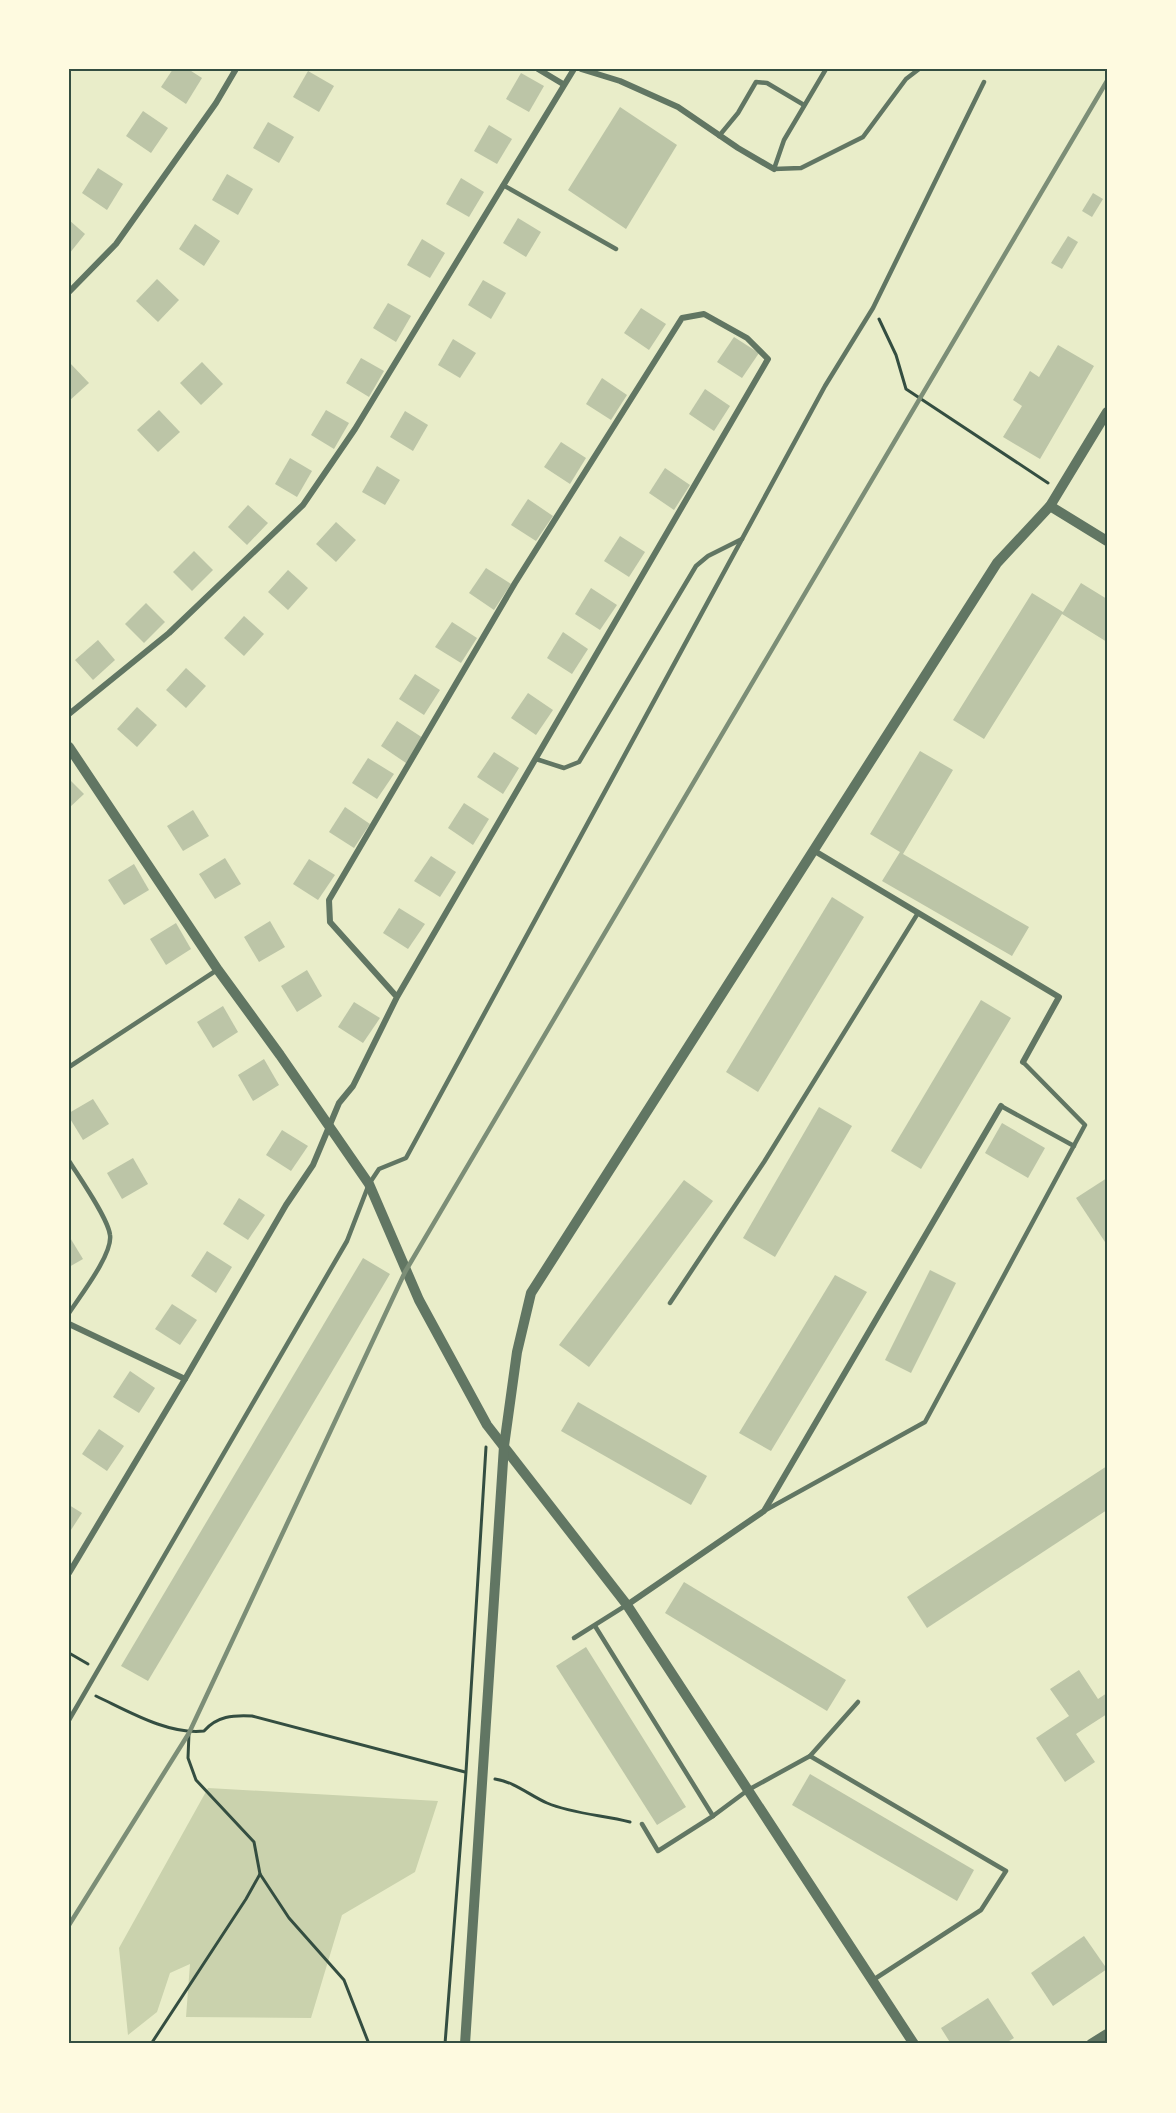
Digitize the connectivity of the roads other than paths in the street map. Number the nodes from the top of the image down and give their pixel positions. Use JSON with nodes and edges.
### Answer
{"nodes":[{"id":1,"x":236,"y":69,"type":"edge"},
{"id":2,"x":538,"y":69,"type":"edge"},
{"id":3,"x":573,"y":69,"type":"edge"},
{"id":4,"x":581,"y":69,"type":"edge"},
{"id":5,"x":826,"y":69,"type":"edge"},
{"id":6,"x":919,"y":69,"type":"edge"},
{"id":7,"x":984,"y":82,"type":"dead end"},
{"id":8,"x":563,"y":84,"type":"junction"},
{"id":9,"x":804,"y":105,"type":"junction"},
{"id":10,"x":719,"y":136,"type":"junction"},
{"id":11,"x":774,"y":169,"type":"junction"},
{"id":12,"x":503,"y":185,"type":"junction"},
{"id":13,"x":616,"y":249,"type":"dead end"},
{"id":14,"x":69,"y":292,"type":"edge"},
{"id":15,"x":1107,"y":412,"type":"edge"},
{"id":16,"x":1050,"y":506,"type":"junction"},
{"id":17,"x":742,"y":539,"type":"junction"},
{"id":18,"x":1107,"y":541,"type":"edge"},
{"id":19,"x":69,"y":714,"type":"edge"},
{"id":20,"x":69,"y":747,"type":"edge"},
{"id":21,"x":536,"y":759,"type":"junction"},
{"id":22,"x":813,"y":850,"type":"junction"},
{"id":23,"x":918,"y":913,"type":"junction"},
{"id":24,"x":218,"y":970,"type":"junction"},
{"id":25,"x":397,"y":997,"type":"junction"},
{"id":26,"x":1023,"y":1062,"type":"joint"},
{"id":27,"x":69,"y":1067,"type":"edge"},
{"id":28,"x":1001,"y":1106,"type":"joint"},
{"id":29,"x":330,"y":1127,"type":"junction"},
{"id":30,"x":1074,"y":1146,"type":"junction"},
{"id":31,"x":69,"y":1161,"type":"edge"},
{"id":32,"x":369,"y":1184,"type":"junction"},
{"id":33,"x":670,"y":1303,"type":"dead end"},
{"id":34,"x":69,"y":1313,"type":"edge"},
{"id":35,"x":69,"y":1324,"type":"edge"},
{"id":36,"x":184,"y":1380,"type":"junction"},
{"id":37,"x":504,"y":1446,"type":"junction"},
{"id":38,"x":764,"y":1511,"type":"junction"},
{"id":39,"x":69,"y":1573,"type":"edge"},
{"id":40,"x":627,"y":1605,"type":"junction"},
{"id":41,"x":595,"y":1626,"type":"junction"},
{"id":42,"x":574,"y":1638,"type":"dead end"},
{"id":43,"x":858,"y":1702,"type":"dead end"},
{"id":44,"x":69,"y":1720,"type":"edge"},
{"id":45,"x":810,"y":1756,"type":"junction"},
{"id":46,"x":748,"y":1790,"type":"junction"},
{"id":47,"x":713,"y":1816,"type":"junction"},
{"id":48,"x":642,"y":1824,"type":"road end"},
{"id":49,"x":872,"y":1980,"type":"junction"},
{"id":50,"x":1107,"y":2034,"type":"edge"},
{"id":51,"x":465,"y":2044,"type":"edge"},
{"id":52,"x":914,"y":2044,"type":"edge"},
{"id":53,"x":1091,"y":2044,"type":"edge"}],
"edges":[{"from":1,"to":14,"type":"street"},
{"from":2,"to":8,"type":"street"},
{"from":3,"to":8,"type":"street"},
{"from":4,"to":10,"type":"street"},
{"from":5,"to":9,"type":"lane"},
{"from":6,"to":11,"type":"lane"},
{"from":7,"to":17,"type":"lane"},
{"from":8,"to":12,"type":"street"},
{"from":9,"to":10,"type":"lane"},
{"from":9,"to":11,"type":"lane"},
{"from":10,"to":11,"type":"street"},
{"from":12,"to":13,"type":"lane"},
{"from":12,"to":19,"type":"street"},
{"from":15,"to":16,"type":"street"},
{"from":16,"to":18,"type":"street"},
{"from":16,"to":22,"type":"street"},
{"from":17,"to":21,"type":"lane"},
{"from":17,"to":32,"type":"lane"},
{"from":20,"to":24,"type":"street"},
{"from":21,"to":25,"type":"street"},
{"from":21,"to":25,"type":"street"},
{"from":22,"to":23,"type":"street"},
{"from":22,"to":37,"type":"street"},
{"from":23,"to":26,"type":"street"},
{"from":23,"to":33,"type":"lane"},
{"from":24,"to":27,"type":"lane"},
{"from":24,"to":29,"type":"street"},
{"from":25,"to":29,"type":"street"},
{"from":26,"to":30,"type":"lane"},
{"from":28,"to":30,"type":"lane"},
{"from":28,"to":38,"type":"street"},
{"from":29,"to":32,"type":"street"},
{"from":29,"to":36,"type":"street"},
{"from":30,"to":38,"type":"lane"},
{"from":31,"to":34,"type":"lane"},
{"from":32,"to":37,"type":"street"},
{"from":32,"to":44,"type":"lane"},
{"from":35,"to":36,"type":"street"},
{"from":36,"to":39,"type":"street"},
{"from":37,"to":40,"type":"street"},
{"from":37,"to":51,"type":"street"},
{"from":38,"to":40,"type":"street"},
{"from":40,"to":41,"type":"lane"},
{"from":40,"to":46,"type":"street"},
{"from":41,"to":42,"type":"lane"},
{"from":41,"to":47,"type":"lane"},
{"from":43,"to":45,"type":"lane"},
{"from":45,"to":46,"type":"lane"},
{"from":45,"to":49,"type":"lane"},
{"from":46,"to":47,"type":"lane"},
{"from":46,"to":49,"type":"street"},
{"from":47,"to":48,"type":"lane"},
{"from":49,"to":52,"type":"street"},
{"from":50,"to":53,"type":"street"}]}
